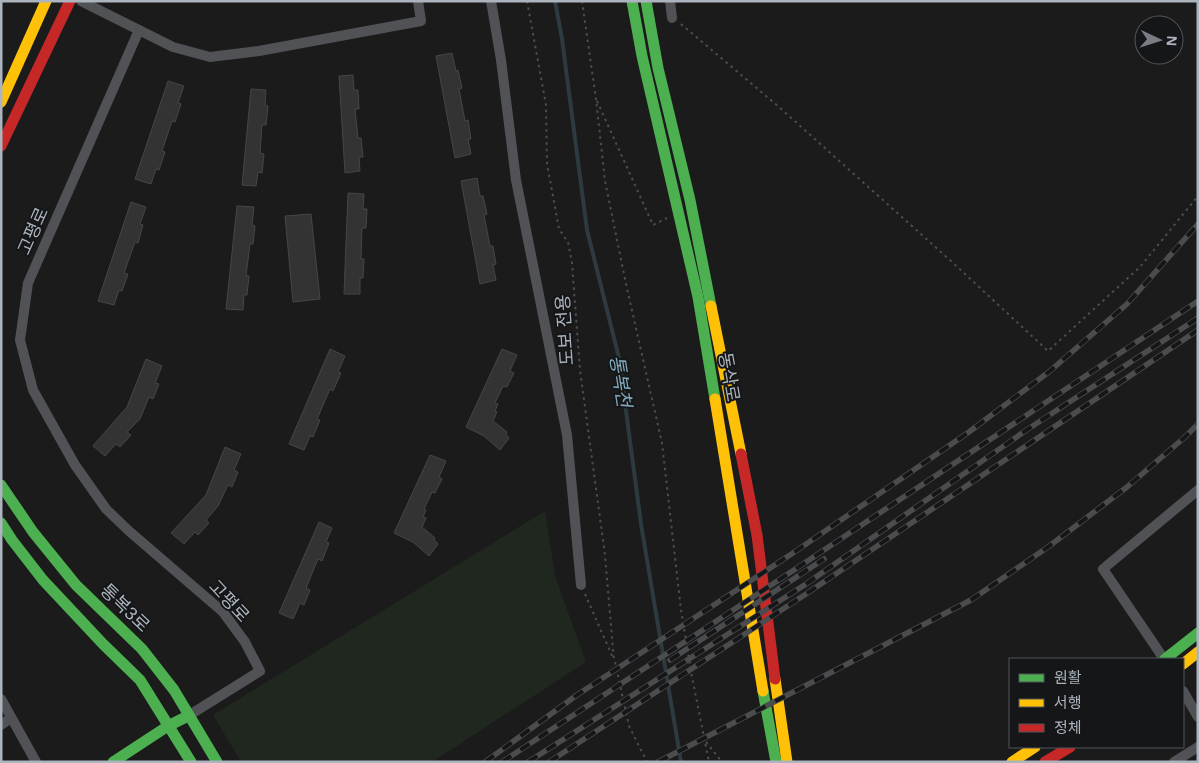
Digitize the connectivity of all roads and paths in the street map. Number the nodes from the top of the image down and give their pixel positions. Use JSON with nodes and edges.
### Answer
{"nodes":[{"id":1,"x":46,"y":1,"type":"edge"},
{"id":2,"x":70,"y":1,"type":"edge"},
{"id":3,"x":81,"y":1,"type":"edge"},
{"id":4,"x":418,"y":1,"type":"edge"},
{"id":5,"x":491,"y":1,"type":"edge"},
{"id":6,"x":527,"y":1,"type":"edge"},
{"id":7,"x":582,"y":1,"type":"edge"},
{"id":8,"x":632,"y":1,"type":"edge"},
{"id":9,"x":646,"y":1,"type":"edge"},
{"id":10,"x":670,"y":1,"type":"edge"},
{"id":11,"x":672,"y":18,"type":"joint"},
{"id":12,"x":139,"y":30,"type":"junction"},
{"id":13,"x":596,"y":99,"type":"junction"},
{"id":14,"x":1,"y":102,"type":"edge"},
{"id":15,"x":1,"y":146,"type":"edge"},
{"id":16,"x":1198,"y":196,"type":"edge"},
{"id":17,"x":667,"y":218,"type":"dead end"},
{"id":18,"x":1,"y":485,"type":"edge"},
{"id":19,"x":1198,"y":490,"type":"edge"},
{"id":20,"x":1,"y":523,"type":"edge"},
{"id":21,"x":581,"y":585,"type":"joint"},
{"id":22,"x":1198,"y":633,"type":"edge"},
{"id":23,"x":1198,"y":652,"type":"edge"},
{"id":24,"x":1163,"y":658,"type":"edge"},
{"id":25,"x":1165,"y":658,"type":"edge"},
{"id":26,"x":614,"y":661,"type":"junction"},
{"id":27,"x":1184,"y":663,"type":"edge"},
{"id":28,"x":1184,"y":693,"type":"edge"},
{"id":29,"x":1,"y":699,"type":"edge"},
{"id":30,"x":188,"y":716,"type":"junction"},
{"id":31,"x":1198,"y":717,"type":"edge"},
{"id":32,"x":11,"y":718,"type":"junction"},
{"id":33,"x":1,"y":725,"type":"edge"},
{"id":34,"x":168,"y":726,"type":"junction"},
{"id":35,"x":705,"y":741,"type":"junction"},
{"id":36,"x":1198,"y":747,"type":"edge"},
{"id":37,"x":1033,"y":748,"type":"edge"},
{"id":38,"x":1068,"y":748,"type":"edge"},
{"id":39,"x":36,"y":762,"type":"edge"},
{"id":40,"x":113,"y":762,"type":"edge"},
{"id":41,"x":192,"y":762,"type":"edge"},
{"id":42,"x":217,"y":762,"type":"edge"},
{"id":43,"x":647,"y":762,"type":"edge"},
{"id":44,"x":709,"y":762,"type":"edge"},
{"id":45,"x":722,"y":762,"type":"edge"},
{"id":46,"x":776,"y":762,"type":"edge"},
{"id":47,"x":788,"y":762,"type":"edge"},
{"id":48,"x":1012,"y":762,"type":"edge"},
{"id":49,"x":1045,"y":762,"type":"edge"},
{"id":50,"x":1174,"y":762,"type":"edge"}],
"edges":[{"from":1,"to":14,"type":"street"},
{"from":2,"to":15,"type":"street"},
{"from":3,"to":12,"type":"street"},
{"from":4,"to":12,"type":"street"},
{"from":5,"to":21,"type":"street"},
{"from":6,"to":26,"type":"path","name":"도보 전용"},
{"from":7,"to":13,"type":"path"},
{"from":8,"to":46,"type":"street","name":"동삭로"},
{"from":9,"to":47,"type":"street","name":"동삭로"},
{"from":10,"to":11,"type":"street"},
{"from":11,"to":16,"type":"path"},
{"from":12,"to":30,"type":"street","name":"고평로"},
{"from":13,"to":17,"type":"path"},
{"from":13,"to":35,"type":"path"},
{"from":18,"to":30,"type":"street","name":"통복3로"},
{"from":19,"to":24,"type":"street"},
{"from":20,"to":34,"type":"street"},
{"from":21,"to":26,"type":"path"},
{"from":22,"to":25,"type":"street"},
{"from":23,"to":27,"type":"street"},
{"from":26,"to":43,"type":"path"},
{"from":28,"to":31,"type":"street"},
{"from":29,"to":32,"type":"street"},
{"from":30,"to":34,"type":"street"},
{"from":30,"to":42,"type":"street","name":"통복3로"},
{"from":32,"to":33,"type":"street"},
{"from":32,"to":39,"type":"street"},
{"from":34,"to":40,"type":"street"},
{"from":34,"to":41,"type":"street"},
{"from":35,"to":44,"type":"path"},
{"from":35,"to":45,"type":"path"},
{"from":36,"to":50,"type":"street"},
{"from":37,"to":48,"type":"street"},
{"from":38,"to":49,"type":"street"}]}
